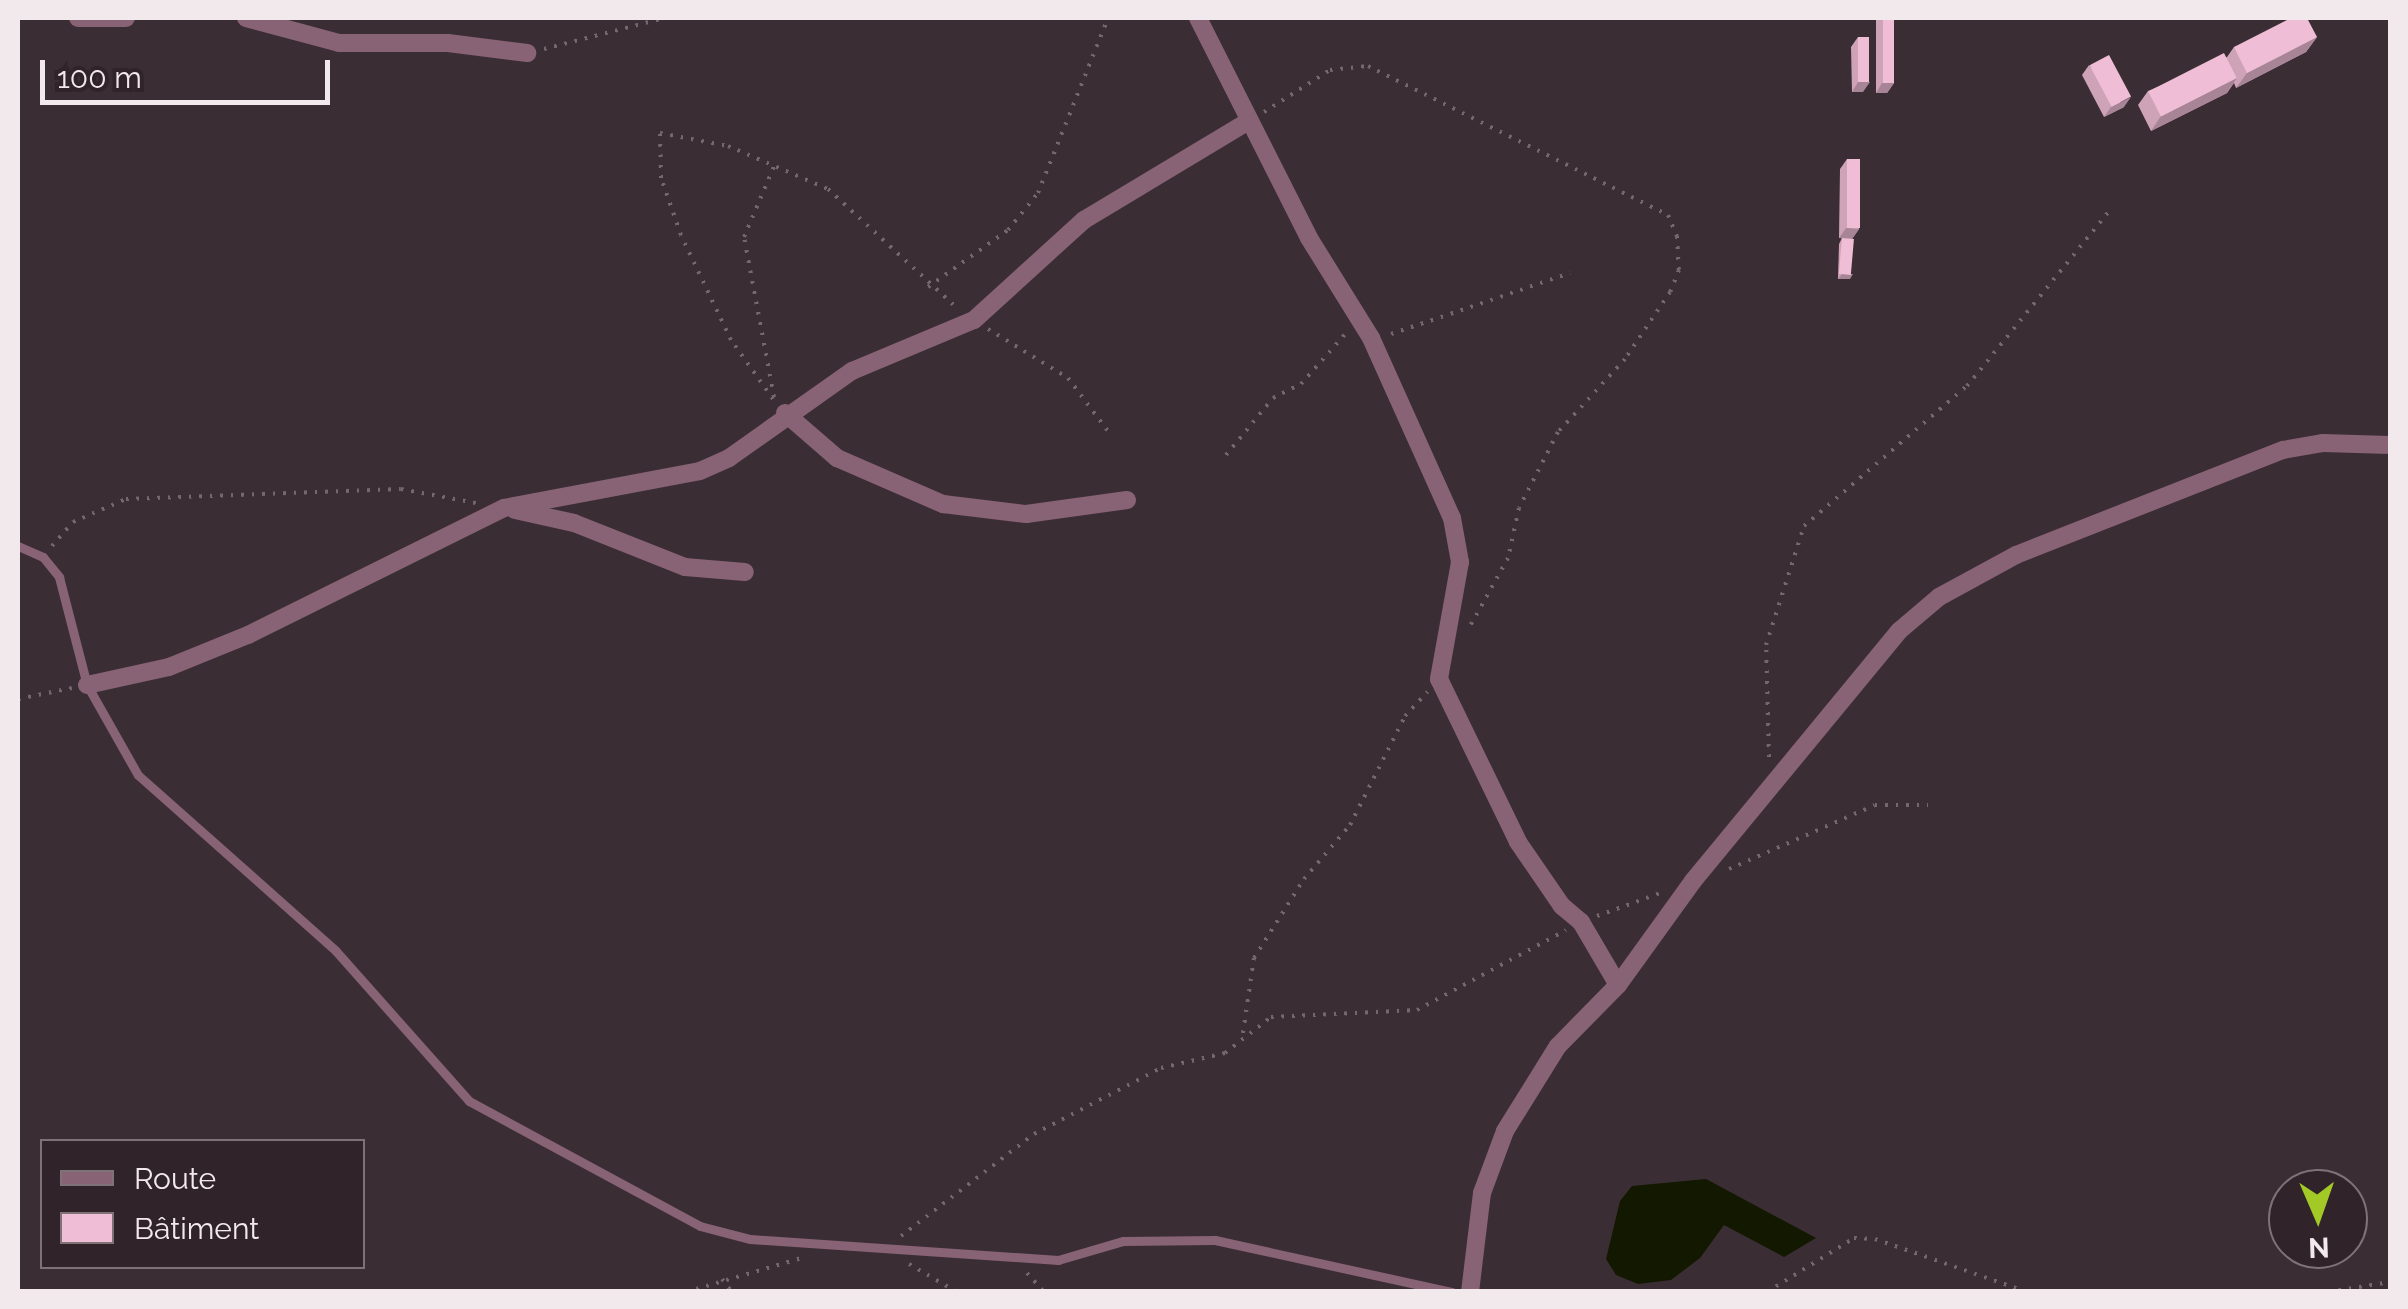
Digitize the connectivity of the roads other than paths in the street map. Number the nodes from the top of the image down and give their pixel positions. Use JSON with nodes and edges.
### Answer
{"nodes":[{"id":1,"x":78,"y":18,"type":"edge"},
{"id":2,"x":126,"y":18,"type":"edge"},
{"id":3,"x":246,"y":18,"type":"edge"},
{"id":4,"x":1198,"y":18,"type":"edge"},
{"id":5,"x":527,"y":53,"type":"road end"},
{"id":6,"x":1247,"y":122,"type":"junction"},
{"id":7,"x":780,"y":407,"type":"junction"},
{"id":8,"x":2390,"y":445,"type":"edge"},
{"id":9,"x":1126,"y":500,"type":"dead end"},
{"id":10,"x":504,"y":508,"type":"junction"},
{"id":11,"x":18,"y":546,"type":"edge"},
{"id":12,"x":744,"y":572,"type":"dead end"},
{"id":13,"x":87,"y":685,"type":"junction"},
{"id":14,"x":1618,"y":985,"type":"junction"},
{"id":15,"x":1452,"y":1292,"type":"edge"},
{"id":16,"x":1470,"y":1292,"type":"edge"}],
"edges":[{"from":1,"to":2,"type":"street"},
{"from":3,"to":5,"type":"street"},
{"from":4,"to":6,"type":"street"},
{"from":6,"to":7,"type":"street"},
{"from":6,"to":14,"type":"street"},
{"from":7,"to":9,"type":"street"},
{"from":7,"to":10,"type":"street"},
{"from":8,"to":14,"type":"street"},
{"from":10,"to":12,"type":"street"},
{"from":10,"to":13,"type":"street"},
{"from":11,"to":13,"type":"lane"},
{"from":13,"to":15,"type":"lane"},
{"from":14,"to":16,"type":"street"}]}
